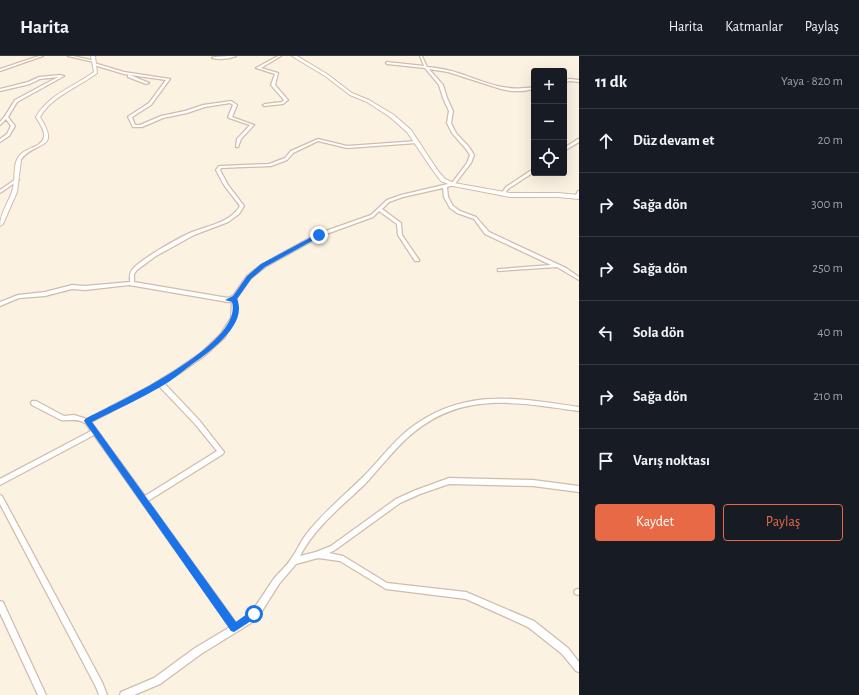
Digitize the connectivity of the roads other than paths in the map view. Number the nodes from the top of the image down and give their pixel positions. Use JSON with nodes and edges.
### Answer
{"nodes":[{"id":1,"x":42,"y":56,"type":"edge"},
{"id":2,"x":69,"y":56,"type":"edge"},
{"id":3,"x":235,"y":56,"type":"edge"},
{"id":4,"x":280,"y":56,"type":"edge"},
{"id":5,"x":294,"y":56,"type":"edge"},
{"id":6,"x":421,"y":56,"type":"edge"},
{"id":7,"x":213,"y":58,"type":"dead end"},
{"id":8,"x":94,"y":61,"type":"edge"},
{"id":9,"x":387,"y":63,"type":"dead end"},
{"id":10,"x":426,"y":67,"type":"junction"},
{"id":11,"x":0,"y":70,"type":"edge"},
{"id":12,"x":124,"y":73,"type":"junction"},
{"id":13,"x":567,"y":80,"type":"edge"},
{"id":14,"x":579,"y":81,"type":"edge"},
{"id":15,"x":147,"y":83,"type":"dead end"},
{"id":16,"x":531,"y":89,"type":"edge"},
{"id":17,"x":0,"y":90,"type":"edge"},
{"id":18,"x":265,"y":105,"type":"dead end"},
{"id":19,"x":6,"y":117,"type":"junction"},
{"id":20,"x":0,"y":124,"type":"edge"},
{"id":21,"x":579,"y":140,"type":"edge"},
{"id":22,"x":0,"y":141,"type":"edge"},
{"id":23,"x":417,"y":142,"type":"junction"},
{"id":24,"x":572,"y":145,"type":"junction"},
{"id":25,"x":237,"y":146,"type":"dead end"},
{"id":26,"x":579,"y":147,"type":"edge"},
{"id":27,"x":567,"y":148,"type":"edge"},
{"id":28,"x":531,"y":172,"type":"edge"},
{"id":29,"x":17,"y":180,"type":"junction"},
{"id":30,"x":453,"y":184,"type":"junction"},
{"id":31,"x":445,"y":186,"type":"junction"},
{"id":32,"x":0,"y":192,"type":"edge"},
{"id":33,"x":503,"y":194,"type":"junction"},
{"id":34,"x":578,"y":195,"type":"edge"},
{"id":35,"x":380,"y":210,"type":"junction"},
{"id":36,"x":0,"y":224,"type":"edge"},
{"id":37,"x":417,"y":260,"type":"dead end"},
{"id":38,"x":557,"y":266,"type":"junction"},
{"id":39,"x":500,"y":270,"type":"dead end"},
{"id":40,"x":579,"y":279,"type":"edge"},
{"id":41,"x":132,"y":283,"type":"junction"},
{"id":42,"x":228,"y":300,"type":"junction"},
{"id":43,"x":0,"y":304,"type":"edge"},
{"id":44,"x":161,"y":384,"type":"junction"},
{"id":45,"x":34,"y":403,"type":"dead end"},
{"id":46,"x":579,"y":409,"type":"edge"},
{"id":47,"x":87,"y":421,"type":"junction"},
{"id":48,"x":95,"y":432,"type":"junction"},
{"id":49,"x":0,"y":482,"type":"edge"},
{"id":50,"x":579,"y":489,"type":"edge"},
{"id":51,"x":0,"y":498,"type":"edge"},
{"id":52,"x":144,"y":500,"type":"junction"},
{"id":53,"x":316,"y":555,"type":"junction"},
{"id":54,"x":294,"y":561,"type":"junction"},
{"id":55,"x":0,"y":605,"type":"edge"},
{"id":56,"x":234,"y":628,"type":"junction"},
{"id":57,"x":579,"y":668,"type":"edge"},
{"id":58,"x":42,"y":695,"type":"edge"},
{"id":59,"x":103,"y":695,"type":"edge"},
{"id":60,"x":124,"y":695,"type":"edge"}],
"edges":[{"from":1,"to":11,"type":"street"},
{"from":2,"to":8,"type":"street"},
{"from":3,"to":7,"type":"street"},
{"from":4,"to":18,"type":"street"},
{"from":5,"to":23,"type":"street"},
{"from":6,"to":10,"type":"street"},
{"from":8,"to":12,"type":"street"},
{"from":8,"to":29,"type":"street"},
{"from":9,"to":10,"type":"street"},
{"from":10,"to":16,"type":"street"},
{"from":10,"to":30,"type":"street"},
{"from":12,"to":15,"type":"street"},
{"from":12,"to":25,"type":"street"},
{"from":13,"to":14,"type":"street"},
{"from":17,"to":19,"type":"street"},
{"from":19,"to":20,"type":"street"},
{"from":19,"to":22,"type":"street"},
{"from":21,"to":24,"type":"street"},
{"from":23,"to":30,"type":"street"},
{"from":23,"to":41,"type":"street"},
{"from":24,"to":26,"type":"street"},
{"from":24,"to":27,"type":"street"},
{"from":28,"to":33,"type":"street"},
{"from":29,"to":32,"type":"street"},
{"from":29,"to":36,"type":"street"},
{"from":30,"to":31,"type":"street"},
{"from":30,"to":33,"type":"street"},
{"from":31,"to":35,"type":"street"},
{"from":31,"to":38,"type":"street"},
{"from":33,"to":34,"type":"street"},
{"from":35,"to":37,"type":"street"},
{"from":35,"to":42,"type":"street"},
{"from":38,"to":39,"type":"street"},
{"from":38,"to":40,"type":"street"},
{"from":41,"to":42,"type":"street"},
{"from":41,"to":43,"type":"street"},
{"from":42,"to":44,"type":"street"},
{"from":44,"to":47,"type":"street"},
{"from":44,"to":52,"type":"street"},
{"from":45,"to":47,"type":"street"},
{"from":46,"to":54,"type":"street"},
{"from":47,"to":48,"type":"street"},
{"from":48,"to":49,"type":"street"},
{"from":48,"to":52,"type":"street"},
{"from":50,"to":53,"type":"street"},
{"from":51,"to":59,"type":"street"},
{"from":52,"to":56,"type":"street"},
{"from":53,"to":54,"type":"street"},
{"from":53,"to":57,"type":"street"},
{"from":54,"to":56,"type":"street"},
{"from":55,"to":58,"type":"street"},
{"from":56,"to":60,"type":"street"}]}
